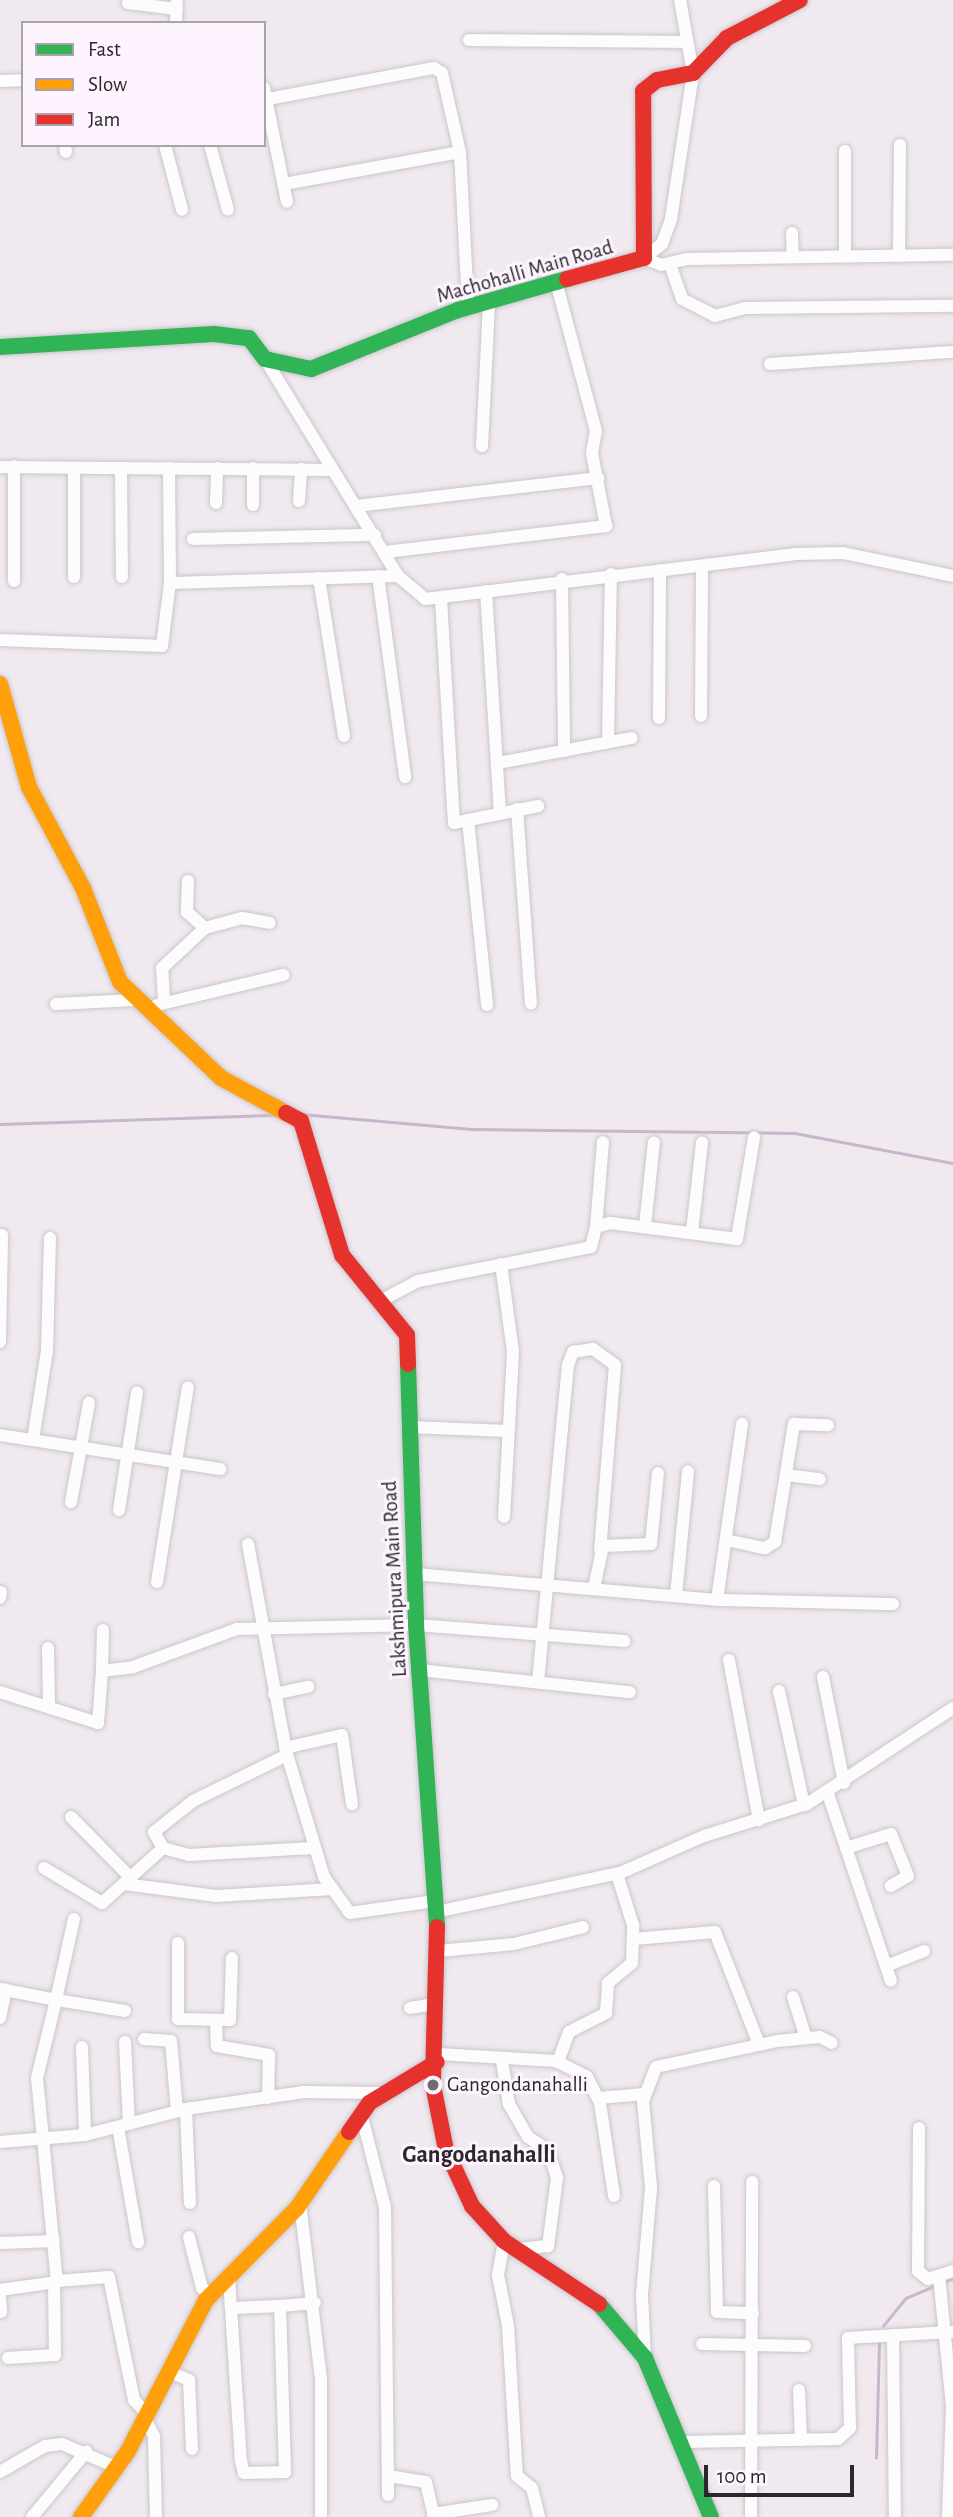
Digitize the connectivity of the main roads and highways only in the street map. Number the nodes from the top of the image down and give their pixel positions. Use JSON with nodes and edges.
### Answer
{"nodes":[{"id":1,"x":800,"y":0,"type":"edge"},
{"id":2,"x":0,"y":347,"type":"edge"},
{"id":3,"x":0,"y":684,"type":"edge"},
{"id":4,"x":438,"y":2058,"type":"junction"},
{"id":5,"x":81,"y":2517,"type":"edge"},
{"id":6,"x":711,"y":2517,"type":"edge"}],
"edges":[{"from":1,"to":2,"type":"main road","name":"Machohalli Main Road"},
{"from":3,"to":4,"type":"main road","name":"Lakshmipura Main Road"},
{"from":4,"to":5,"type":"main road"},
{"from":4,"to":6,"type":"main road","name":"Lakshmipura Main Road"}]}
